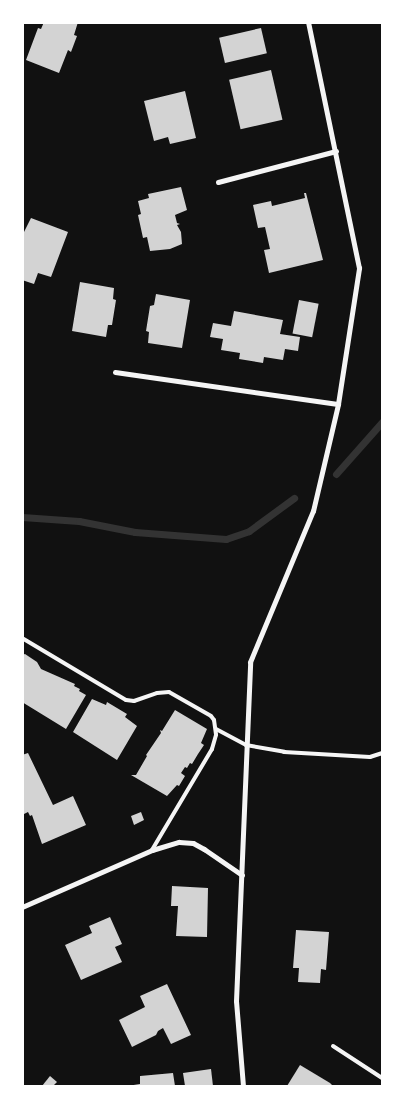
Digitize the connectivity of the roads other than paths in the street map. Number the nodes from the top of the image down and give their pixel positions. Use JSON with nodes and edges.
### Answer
{"nodes":[{"id":1,"x":308,"y":22,"type":"edge"},
{"id":2,"x":336,"y":151,"type":"junction"},
{"id":3,"x":218,"y":182,"type":"dead end"},
{"id":4,"x":115,"y":372,"type":"dead end"},
{"id":5,"x":338,"y":404,"type":"junction"},
{"id":6,"x":22,"y":638,"type":"edge"},
{"id":7,"x":216,"y":729,"type":"junction"},
{"id":8,"x":246,"y":745,"type":"junction"},
{"id":9,"x":382,"y":753,"type":"edge"},
{"id":10,"x":152,"y":850,"type":"junction"},
{"id":11,"x":242,"y":875,"type":"junction"},
{"id":12,"x":22,"y":907,"type":"edge"},
{"id":13,"x":333,"y":1046,"type":"dead end"},
{"id":14,"x":382,"y":1078,"type":"edge"},
{"id":15,"x":243,"y":1086,"type":"edge"}],
"edges":[{"from":1,"to":2,"type":"street"},
{"from":2,"to":3,"type":"street"},
{"from":2,"to":5,"type":"street"},
{"from":4,"to":5,"type":"street"},
{"from":5,"to":8,"type":"street"},
{"from":6,"to":7,"type":"lane"},
{"from":7,"to":8,"type":"lane"},
{"from":7,"to":10,"type":"lane"},
{"from":8,"to":9,"type":"lane"},
{"from":8,"to":11,"type":"street"},
{"from":10,"to":11,"type":"street"},
{"from":10,"to":12,"type":"street"},
{"from":11,"to":15,"type":"street"},
{"from":13,"to":14,"type":"lane"}]}
